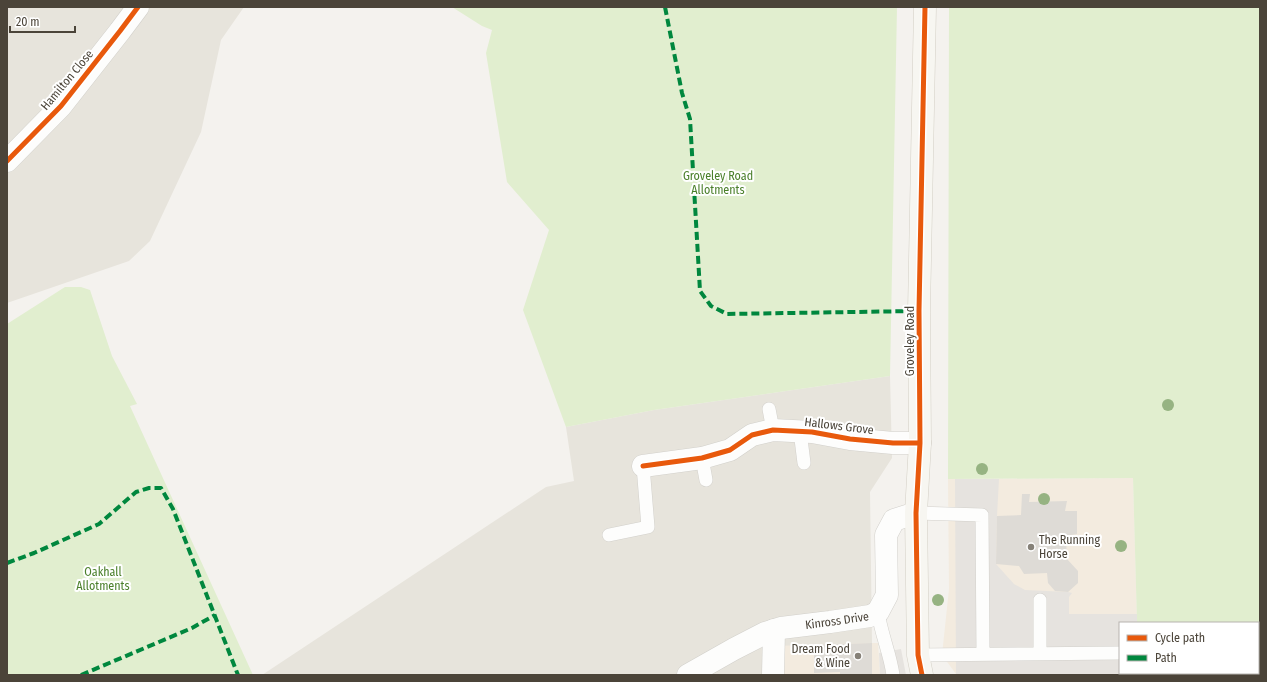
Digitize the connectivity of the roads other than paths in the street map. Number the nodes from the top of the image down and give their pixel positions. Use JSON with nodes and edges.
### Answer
{"nodes":[{"id":1,"x":138,"y":7,"type":"edge"},
{"id":2,"x":925,"y":7,"type":"edge"},
{"id":3,"x":7,"y":161,"type":"edge"},
{"id":4,"x":769,"y":409,"type":"dead end"},
{"id":5,"x":774,"y":430,"type":"junction"},
{"id":6,"x":800,"y":431,"type":"junction"},
{"id":7,"x":920,"y":443,"type":"junction"},
{"id":8,"x":804,"y":463,"type":"dead end"},
{"id":9,"x":643,"y":466,"type":"joint"},
{"id":10,"x":916,"y":513,"type":"junction"},
{"id":11,"x":609,"y":535,"type":"dead end"},
{"id":12,"x":1040,"y":600,"type":"dead end"},
{"id":13,"x":878,"y":612,"type":"junction"},
{"id":14,"x":774,"y":630,"type":"junction"},
{"id":15,"x":1119,"y":653,"type":"edge"},
{"id":16,"x":983,"y":654,"type":"junction"},
{"id":17,"x":1040,"y":654,"type":"junction"},
{"id":18,"x":920,"y":665,"type":"edge"},
{"id":19,"x":688,"y":675,"type":"edge"},
{"id":20,"x":773,"y":675,"type":"edge"},
{"id":21,"x":893,"y":675,"type":"edge"}],
"edges":[{"from":1,"to":3,"type":"street","name":"Hamilton Close"},
{"from":2,"to":7,"type":"street","name":"Groveley Road"},
{"from":4,"to":5,"type":"lane"},
{"from":5,"to":6,"type":"street","name":"Hallows Grove"},
{"from":5,"to":9,"type":"street","name":"Hallows Grove"},
{"from":6,"to":7,"type":"street","name":"Hallows Grove"},
{"from":6,"to":8,"type":"lane"},
{"from":7,"to":10,"type":"street","name":"Groveley Road"},
{"from":9,"to":11,"type":"lane"},
{"from":10,"to":13,"type":"street","name":"Kinross Drive"},
{"from":10,"to":16,"type":"lane"},
{"from":10,"to":18,"type":"street","name":"Groveley Road"},
{"from":12,"to":17,"type":"lane"},
{"from":13,"to":14,"type":"street","name":"Kinross Drive"},
{"from":13,"to":21,"type":"lane"},
{"from":14,"to":19,"type":"street","name":"Kinross Drive"},
{"from":14,"to":20,"type":"street"},
{"from":15,"to":17,"type":"lane"},
{"from":16,"to":17,"type":"lane"},
{"from":16,"to":18,"type":"lane"}]}
